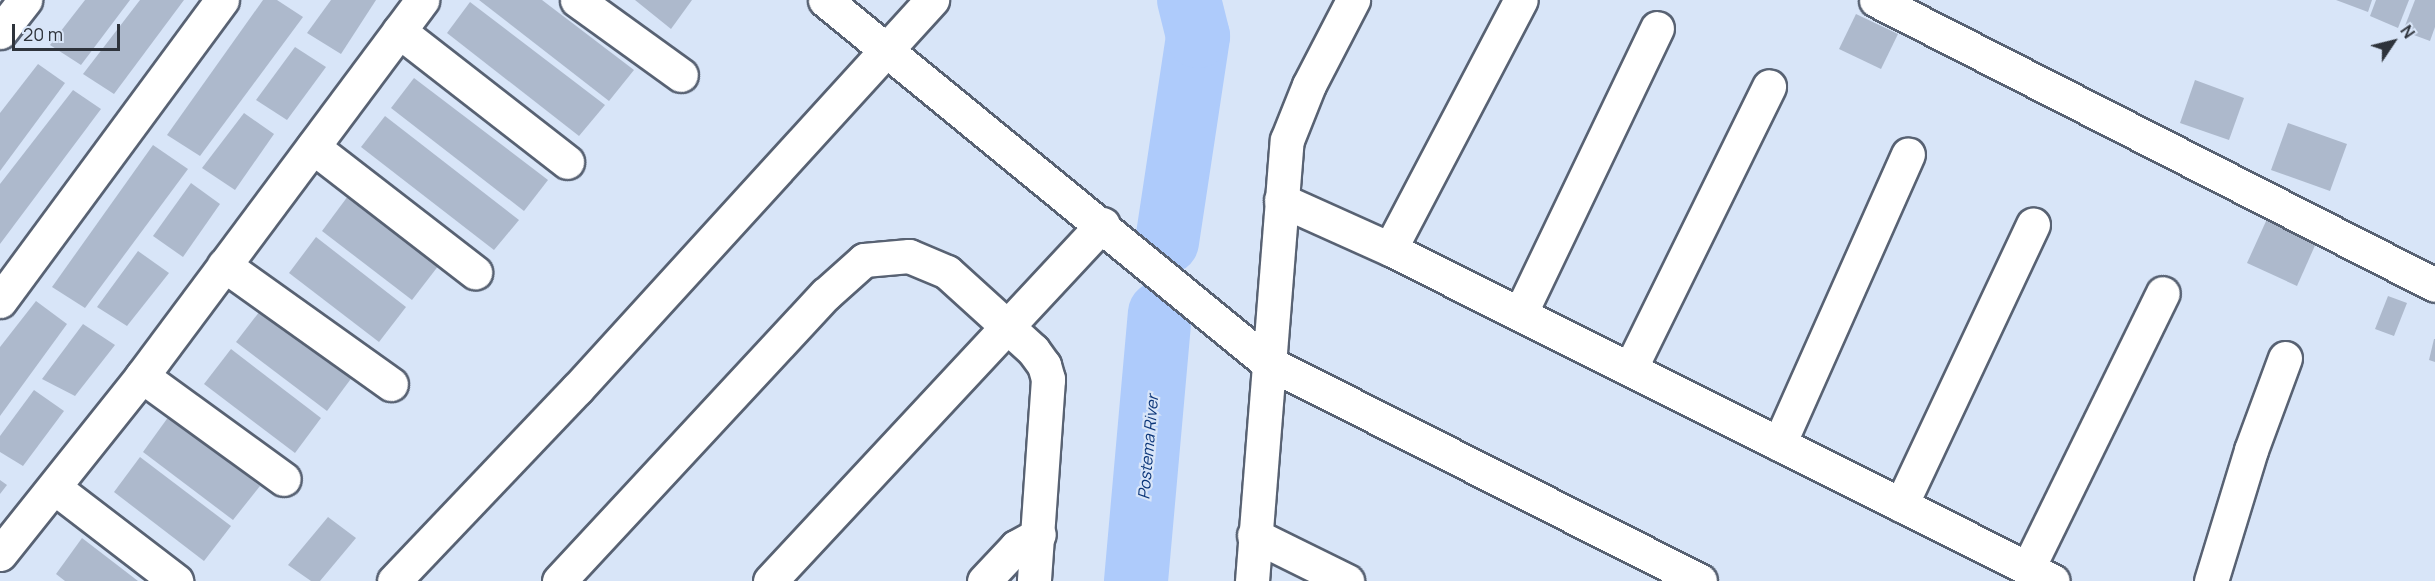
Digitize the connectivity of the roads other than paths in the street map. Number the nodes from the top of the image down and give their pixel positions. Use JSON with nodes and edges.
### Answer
{"nodes":[{"id":1,"x":25,"y":0,"type":"edge"},
{"id":2,"x":222,"y":0,"type":"edge"},
{"id":3,"x":422,"y":0,"type":"edge"},
{"id":4,"x":577,"y":0,"type":"edge"},
{"id":5,"x":825,"y":0,"type":"edge"},
{"id":6,"x":932,"y":0,"type":"edge"},
{"id":7,"x":1353,"y":0,"type":"edge"},
{"id":8,"x":1521,"y":0,"type":"edge"},
{"id":9,"x":1876,"y":0,"type":"edge"},
{"id":10,"x":1657,"y":28,"type":"dead end"},
{"id":11,"x":399,"y":31,"type":"junction"},
{"id":12,"x":0,"y":32,"type":"edge"},
{"id":13,"x":888,"y":48,"type":"junction"},
{"id":14,"x":681,"y":75,"type":"dead end"},
{"id":15,"x":1768,"y":86,"type":"dead end"},
{"id":16,"x":314,"y":147,"type":"junction"},
{"id":17,"x":1908,"y":154,"type":"dead end"},
{"id":18,"x":567,"y":162,"type":"dead end"},
{"id":19,"x":1281,"y":200,"type":"junction"},
{"id":20,"x":1103,"y":224,"type":"junction"},
{"id":21,"x":2033,"y":225,"type":"dead end"},
{"id":22,"x":1390,"y":249,"type":"junction"},
{"id":23,"x":224,"y":264,"type":"junction"},
{"id":24,"x":475,"y":272,"type":"dead end"},
{"id":25,"x":2435,"y":285,"type":"edge"},
{"id":26,"x":2163,"y":292,"type":"dead end"},
{"id":27,"x":0,"y":301,"type":"edge"},
{"id":28,"x":1520,"y":314,"type":"junction"},
{"id":29,"x":1006,"y":326,"type":"junction"},
{"id":30,"x":2284,"y":357,"type":"dead end"},
{"id":31,"x":1267,"y":362,"type":"junction"},
{"id":32,"x":1630,"y":369,"type":"junction"},
{"id":33,"x":142,"y":376,"type":"junction"},
{"id":34,"x":391,"y":384,"type":"dead end"},
{"id":35,"x":1779,"y":444,"type":"junction"},
{"id":36,"x":284,"y":479,"type":"dead end"},
{"id":37,"x":55,"y":488,"type":"junction"},
{"id":38,"x":1901,"y":505,"type":"junction"},
{"id":39,"x":1039,"y":534,"type":"junction"},
{"id":40,"x":1254,"y":535,"type":"junction"},
{"id":41,"x":0,"y":554,"type":"edge"},
{"id":42,"x":2040,"y":575,"type":"edge"},
{"id":43,"x":176,"y":581,"type":"edge"},
{"id":44,"x":394,"y":581,"type":"edge"},
{"id":45,"x":559,"y":581,"type":"edge"},
{"id":46,"x":770,"y":581,"type":"edge"},
{"id":47,"x":984,"y":581,"type":"edge"},
{"id":48,"x":1034,"y":581,"type":"edge"},
{"id":49,"x":1252,"y":581,"type":"edge"},
{"id":50,"x":1347,"y":581,"type":"edge"},
{"id":51,"x":1700,"y":581,"type":"edge"},
{"id":52,"x":2211,"y":581,"type":"edge"}],
"edges":[{"from":1,"to":12,"type":"street"},
{"from":2,"to":27,"type":"street"},
{"from":3,"to":11,"type":"street"},
{"from":4,"to":14,"type":"street"},
{"from":5,"to":13,"type":"street"},
{"from":6,"to":13,"type":"street"},
{"from":7,"to":19,"type":"street"},
{"from":8,"to":22,"type":"street"},
{"from":9,"to":25,"type":"street"},
{"from":10,"to":28,"type":"street"},
{"from":11,"to":16,"type":"street"},
{"from":11,"to":18,"type":"street"},
{"from":13,"to":20,"type":"street"},
{"from":13,"to":44,"type":"street"},
{"from":15,"to":32,"type":"street"},
{"from":16,"to":23,"type":"street"},
{"from":16,"to":24,"type":"street"},
{"from":17,"to":35,"type":"street"},
{"from":19,"to":22,"type":"street"},
{"from":19,"to":31,"type":"street"},
{"from":20,"to":29,"type":"street"},
{"from":20,"to":31,"type":"street"},
{"from":21,"to":38,"type":"street"},
{"from":22,"to":28,"type":"street"},
{"from":23,"to":33,"type":"street"},
{"from":23,"to":34,"type":"street"},
{"from":26,"to":42,"type":"street"},
{"from":28,"to":32,"type":"street"},
{"from":29,"to":39,"type":"street"},
{"from":29,"to":45,"type":"street"},
{"from":29,"to":46,"type":"street"},
{"from":30,"to":52,"type":"street"},
{"from":31,"to":40,"type":"street"},
{"from":31,"to":51,"type":"street"},
{"from":32,"to":35,"type":"street"},
{"from":33,"to":36,"type":"street"},
{"from":33,"to":37,"type":"street"},
{"from":35,"to":38,"type":"street"},
{"from":37,"to":41,"type":"street"},
{"from":37,"to":43,"type":"street"},
{"from":38,"to":42,"type":"street"},
{"from":39,"to":47,"type":"street"},
{"from":39,"to":48,"type":"street"},
{"from":40,"to":49,"type":"street"},
{"from":40,"to":50,"type":"street"}]}
